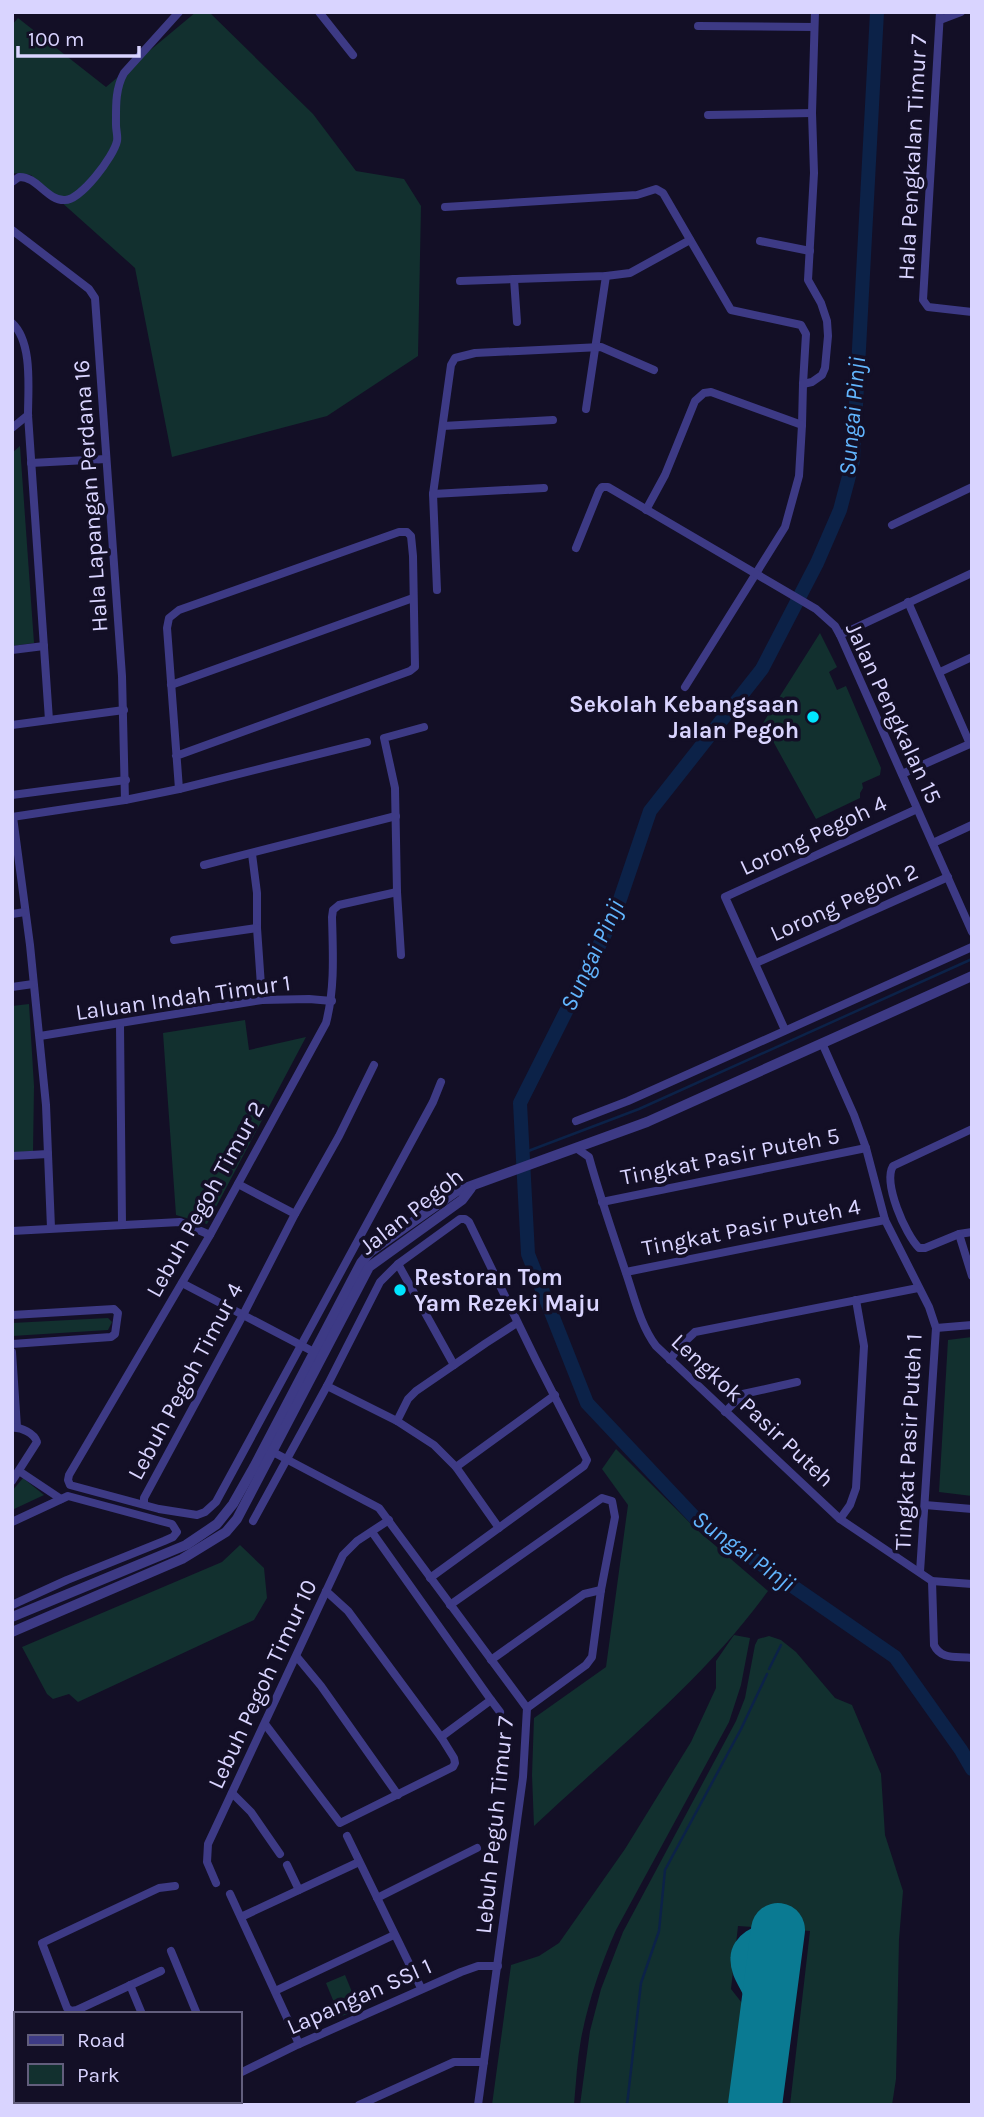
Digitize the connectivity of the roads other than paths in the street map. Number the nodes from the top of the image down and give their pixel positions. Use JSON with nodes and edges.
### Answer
{"nodes":[{"id":1,"x":179,"y":12,"type":"edge"},
{"id":2,"x":319,"y":12,"type":"edge"},
{"id":3,"x":815,"y":12,"type":"edge"},
{"id":4,"x":961,"y":12,"type":"edge"},
{"id":5,"x":940,"y":16,"type":"edge"},
{"id":6,"x":698,"y":26,"type":"dead end"},
{"id":7,"x":814,"y":27,"type":"junction"},
{"id":8,"x":353,"y":55,"type":"dead end"},
{"id":9,"x":812,"y":113,"type":"junction"},
{"id":10,"x":708,"y":115,"type":"dead end"},
{"id":11,"x":15,"y":179,"type":"edge"},
{"id":12,"x":445,"y":206,"type":"dead end"},
{"id":13,"x":13,"y":231,"type":"edge"},
{"id":14,"x":690,"y":240,"type":"junction"},
{"id":15,"x":760,"y":241,"type":"dead end"},
{"id":16,"x":810,"y":251,"type":"junction"},
{"id":17,"x":606,"y":276,"type":"junction"},
{"id":18,"x":514,"y":279,"type":"junction"},
{"id":19,"x":460,"y":281,"type":"dead end"},
{"id":20,"x":972,"y":312,"type":"edge"},
{"id":21,"x":517,"y":322,"type":"dead end"},
{"id":22,"x":13,"y":326,"type":"edge"},
{"id":23,"x":595,"y":347,"type":"junction"},
{"id":24,"x":654,"y":370,"type":"dead end"},
{"id":25,"x":803,"y":384,"type":"junction"},
{"id":26,"x":586,"y":410,"type":"dead end"},
{"id":27,"x":28,"y":415,"type":"junction"},
{"id":28,"x":553,"y":420,"type":"dead end"},
{"id":29,"x":802,"y":425,"type":"junction"},
{"id":30,"x":443,"y":426,"type":"junction"},
{"id":31,"x":12,"y":428,"type":"edge"},
{"id":32,"x":106,"y":458,"type":"junction"},
{"id":33,"x":32,"y":463,"type":"junction"},
{"id":34,"x":972,"y":487,"type":"edge"},
{"id":35,"x":544,"y":488,"type":"dead end"},
{"id":36,"x":433,"y":494,"type":"junction"},
{"id":37,"x":646,"y":510,"type":"junction"},
{"id":38,"x":891,"y":525,"type":"dead end"},
{"id":39,"x":576,"y":548,"type":"dead end"},
{"id":40,"x":972,"y":573,"type":"edge"},
{"id":41,"x":756,"y":574,"type":"junction"},
{"id":42,"x":437,"y":590,"type":"dead end"},
{"id":43,"x":413,"y":598,"type":"junction"},
{"id":44,"x":908,"y":602,"type":"junction"},
{"id":45,"x":840,"y":635,"type":"junction"},
{"id":46,"x":44,"y":646,"type":"junction"},
{"id":47,"x":12,"y":650,"type":"edge"},
{"id":48,"x":972,"y":657,"type":"edge"},
{"id":49,"x":940,"y":672,"type":"junction"},
{"id":50,"x":171,"y":685,"type":"junction"},
{"id":51,"x":685,"y":687,"type":"dead end"},
{"id":52,"x":124,"y":710,"type":"junction"},
{"id":53,"x":49,"y":720,"type":"junction"},
{"id":54,"x":12,"y":725,"type":"edge"},
{"id":55,"x":424,"y":727,"type":"dead end"},
{"id":56,"x":367,"y":742,"type":"dead end"},
{"id":57,"x":971,"y":744,"type":"edge"},
{"id":58,"x":176,"y":756,"type":"junction"},
{"id":59,"x":902,"y":774,"type":"junction"},
{"id":60,"x":126,"y":780,"type":"junction"},
{"id":61,"x":178,"y":789,"type":"junction"},
{"id":62,"x":12,"y":795,"type":"edge"},
{"id":63,"x":125,"y":800,"type":"junction"},
{"id":64,"x":917,"y":808,"type":"junction"},
{"id":65,"x":12,"y":817,"type":"edge"},
{"id":66,"x":396,"y":817,"type":"junction"},
{"id":67,"x":972,"y":825,"type":"edge"},
{"id":68,"x":13,"y":837,"type":"edge"},
{"id":69,"x":933,"y":844,"type":"junction"},
{"id":70,"x":252,"y":854,"type":"junction"},
{"id":71,"x":204,"y":865,"type":"dead end"},
{"id":72,"x":948,"y":877,"type":"junction"},
{"id":73,"x":397,"y":892,"type":"junction"},
{"id":74,"x":25,"y":912,"type":"junction"},
{"id":75,"x":12,"y":914,"type":"edge"},
{"id":76,"x":257,"y":928,"type":"junction"},
{"id":77,"x":972,"y":932,"type":"edge"},
{"id":78,"x":174,"y":940,"type":"dead end"},
{"id":79,"x":972,"y":947,"type":"edge"},
{"id":80,"x":401,"y":955,"type":"dead end"},
{"id":81,"x":756,"y":963,"type":"junction"},
{"id":82,"x":972,"y":976,"type":"edge"},
{"id":83,"x":33,"y":984,"type":"junction"},
{"id":84,"x":12,"y":987,"type":"edge"},
{"id":85,"x":262,"y":1000,"type":"junction"},
{"id":86,"x":332,"y":1001,"type":"junction"},
{"id":87,"x":120,"y":1025,"type":"junction"},
{"id":88,"x":785,"y":1030,"type":"junction"},
{"id":89,"x":40,"y":1037,"type":"junction"},
{"id":90,"x":822,"y":1043,"type":"junction"},
{"id":91,"x":374,"y":1065,"type":"dead end"},
{"id":92,"x":441,"y":1082,"type":"dead end"},
{"id":93,"x":576,"y":1121,"type":"dead end"},
{"id":94,"x":972,"y":1129,"type":"edge"},
{"id":95,"x":597,"y":1141,"type":"junction"},
{"id":96,"x":866,"y":1148,"type":"junction"},
{"id":97,"x":575,"y":1149,"type":"junction"},
{"id":98,"x":48,"y":1154,"type":"junction"},
{"id":99,"x":12,"y":1156,"type":"edge"},
{"id":100,"x":589,"y":1157,"type":"junction"},
{"id":101,"x":238,"y":1184,"type":"junction"},
{"id":102,"x":471,"y":1188,"type":"junction"},
{"id":103,"x":602,"y":1202,"type":"junction"},
{"id":104,"x":295,"y":1214,"type":"junction"},
{"id":105,"x":885,"y":1220,"type":"junction"},
{"id":106,"x":122,"y":1224,"type":"junction"},
{"id":107,"x":51,"y":1228,"type":"junction"},
{"id":108,"x":12,"y":1231,"type":"edge"},
{"id":109,"x":972,"y":1232,"type":"edge"},
{"id":110,"x":959,"y":1234,"type":"junction"},
{"id":111,"x":209,"y":1235,"type":"junction"},
{"id":112,"x":398,"y":1264,"type":"junction"},
{"id":113,"x":626,"y":1272,"type":"junction"},
{"id":114,"x":972,"y":1276,"type":"edge"},
{"id":115,"x":182,"y":1283,"type":"junction"},
{"id":116,"x":918,"y":1288,"type":"junction"},
{"id":117,"x":856,"y":1300,"type":"junction"},
{"id":118,"x":243,"y":1314,"type":"junction"},
{"id":119,"x":12,"y":1315,"type":"edge"},
{"id":120,"x":517,"y":1323,"type":"junction"},
{"id":121,"x":972,"y":1325,"type":"edge"},
{"id":122,"x":936,"y":1328,"type":"junction"},
{"id":123,"x":335,"y":1335,"type":"junction"},
{"id":124,"x":12,"y":1345,"type":"edge"},
{"id":125,"x":301,"y":1345,"type":"junction"},
{"id":126,"x":12,"y":1352,"type":"edge"},
{"id":127,"x":314,"y":1352,"type":"junction"},
{"id":128,"x":670,"y":1360,"type":"junction"},
{"id":129,"x":454,"y":1365,"type":"junction"},
{"id":130,"x":313,"y":1375,"type":"junction"},
{"id":131,"x":797,"y":1382,"type":"dead end"},
{"id":132,"x":327,"y":1386,"type":"junction"},
{"id":133,"x":555,"y":1395,"type":"junction"},
{"id":134,"x":726,"y":1412,"type":"junction"},
{"id":135,"x":397,"y":1421,"type":"junction"},
{"id":136,"x":15,"y":1427,"type":"edge"},
{"id":137,"x":272,"y":1432,"type":"junction"},
{"id":138,"x":271,"y":1451,"type":"junction"},
{"id":139,"x":286,"y":1460,"type":"junction"},
{"id":140,"x":254,"y":1467,"type":"junction"},
{"id":141,"x":456,"y":1467,"type":"junction"},
{"id":142,"x":19,"y":1471,"type":"junction"},
{"id":143,"x":12,"y":1481,"type":"edge"},
{"id":144,"x":61,"y":1499,"type":"junction"},
{"id":145,"x":144,"y":1503,"type":"junction"},
{"id":146,"x":925,"y":1505,"type":"junction"},
{"id":147,"x":972,"y":1508,"type":"edge"},
{"id":148,"x":840,"y":1519,"type":"junction"},
{"id":149,"x":388,"y":1520,"type":"junction"},
{"id":150,"x":253,"y":1521,"type":"dead end"},
{"id":151,"x":12,"y":1522,"type":"edge"},
{"id":152,"x":499,"y":1528,"type":"junction"},
{"id":153,"x":372,"y":1532,"type":"junction"},
{"id":154,"x":920,"y":1572,"type":"junction"},
{"id":155,"x":430,"y":1578,"type":"junction"},
{"id":156,"x":932,"y":1581,"type":"junction"},
{"id":157,"x":972,"y":1584,"type":"edge"},
{"id":158,"x":601,"y":1590,"type":"junction"},
{"id":159,"x":326,"y":1591,"type":"junction"},
{"id":160,"x":12,"y":1605,"type":"edge"},
{"id":161,"x":450,"y":1605,"type":"junction"},
{"id":162,"x":12,"y":1617,"type":"edge"},
{"id":163,"x":12,"y":1632,"type":"edge"},
{"id":164,"x":297,"y":1657,"type":"junction"},
{"id":165,"x":972,"y":1657,"type":"edge"},
{"id":166,"x":491,"y":1660,"type":"junction"},
{"id":167,"x":491,"y":1700,"type":"junction"},
{"id":168,"x":527,"y":1708,"type":"junction"},
{"id":169,"x":500,"y":1712,"type":"dead end"},
{"id":170,"x":265,"y":1724,"type":"junction"},
{"id":171,"x":441,"y":1737,"type":"junction"},
{"id":172,"x":232,"y":1793,"type":"junction"},
{"id":173,"x":398,"y":1795,"type":"junction"},
{"id":174,"x":347,"y":1836,"type":"dead end"},
{"id":175,"x":477,"y":1848,"type":"dead end"},
{"id":176,"x":279,"y":1854,"type":"dead end"},
{"id":177,"x":359,"y":1862,"type":"junction"},
{"id":178,"x":287,"y":1865,"type":"dead end"},
{"id":179,"x":216,"y":1882,"type":"dead end"},
{"id":180,"x":175,"y":1886,"type":"dead end"},
{"id":181,"x":299,"y":1890,"type":"junction"},
{"id":182,"x":230,"y":1894,"type":"dead end"},
{"id":183,"x":377,"y":1898,"type":"junction"},
{"id":184,"x":241,"y":1917,"type":"junction"},
{"id":185,"x":394,"y":1935,"type":"junction"},
{"id":186,"x":170,"y":1951,"type":"dead end"},
{"id":187,"x":498,"y":1966,"type":"junction"},
{"id":188,"x":161,"y":1971,"type":"dead end"},
{"id":189,"x":130,"y":1985,"type":"junction"},
{"id":190,"x":421,"y":1988,"type":"junction"},
{"id":191,"x":275,"y":1991,"type":"junction"},
{"id":192,"x":141,"y":2012,"type":"edge"},
{"id":193,"x":196,"y":2012,"type":"edge"},
{"id":194,"x":299,"y":2044,"type":"junction"},
{"id":195,"x":484,"y":2062,"type":"junction"},
{"id":196,"x":242,"y":2072,"type":"edge"},
{"id":197,"x":359,"y":2105,"type":"edge"},
{"id":198,"x":478,"y":2105,"type":"edge"}],
"edges":[{"from":1,"to":11,"type":"street"},
{"from":2,"to":8,"type":"street"},
{"from":3,"to":7,"type":"street"},
{"from":4,"to":5,"type":"street"},
{"from":5,"to":20,"type":"street","name":"Hala Pengkalan Timur 7"},
{"from":6,"to":7,"type":"street"},
{"from":7,"to":9,"type":"street"},
{"from":9,"to":10,"type":"street"},
{"from":9,"to":16,"type":"street"},
{"from":12,"to":14,"type":"street"},
{"from":13,"to":32,"type":"street","name":"Hala Lapangan Perdana 16"},
{"from":14,"to":17,"type":"street"},
{"from":14,"to":25,"type":"street"},
{"from":15,"to":16,"type":"street"},
{"from":16,"to":25,"type":"street"},
{"from":17,"to":18,"type":"street"},
{"from":17,"to":23,"type":"street"},
{"from":18,"to":19,"type":"street"},
{"from":18,"to":21,"type":"street"},
{"from":22,"to":27,"type":"street"},
{"from":23,"to":24,"type":"street"},
{"from":23,"to":26,"type":"street"},
{"from":23,"to":30,"type":"street"},
{"from":25,"to":29,"type":"street"},
{"from":27,"to":31,"type":"street"},
{"from":27,"to":33,"type":"street"},
{"from":28,"to":30,"type":"street"},
{"from":29,"to":37,"type":"street"},
{"from":29,"to":41,"type":"street"},
{"from":30,"to":36,"type":"street"},
{"from":32,"to":33,"type":"street"},
{"from":32,"to":52,"type":"street","name":"Hala Lapangan Perdana 16"},
{"from":33,"to":46,"type":"street"},
{"from":34,"to":38,"type":"street"},
{"from":35,"to":36,"type":"street"},
{"from":36,"to":42,"type":"street"},
{"from":37,"to":39,"type":"street","name":"Jalan Pengkalan 15"},
{"from":37,"to":41,"type":"street","name":"Jalan Pengkalan 15"},
{"from":40,"to":44,"type":"street"},
{"from":41,"to":45,"type":"street","name":"Jalan Pengkalan 15"},
{"from":41,"to":51,"type":"street"},
{"from":43,"to":50,"type":"street"},
{"from":43,"to":50,"type":"street"},
{"from":43,"to":58,"type":"street"},
{"from":44,"to":45,"type":"street"},
{"from":44,"to":49,"type":"street"},
{"from":45,"to":59,"type":"street","name":"Jalan Pengkalan 15"},
{"from":46,"to":47,"type":"street"},
{"from":46,"to":53,"type":"street"},
{"from":48,"to":49,"type":"street"},
{"from":49,"to":57,"type":"street"},
{"from":50,"to":58,"type":"street"},
{"from":52,"to":53,"type":"street"},
{"from":52,"to":60,"type":"street","name":"Hala Lapangan Perdana 16"},
{"from":53,"to":54,"type":"street"},
{"from":55,"to":66,"type":"street"},
{"from":56,"to":61,"type":"street"},
{"from":57,"to":59,"type":"street"},
{"from":58,"to":61,"type":"street"},
{"from":59,"to":64,"type":"street","name":"Jalan Pengkalan 15"},
{"from":60,"to":62,"type":"street"},
{"from":60,"to":63,"type":"street","name":"Hala Lapangan Perdana 16"},
{"from":61,"to":63,"type":"street"},
{"from":63,"to":65,"type":"street"},
{"from":64,"to":69,"type":"street","name":"Jalan Pengkalan 15"},
{"from":64,"to":81,"type":"street","name":"Lorong Pegoh 4"},
{"from":65,"to":68,"type":"street"},
{"from":66,"to":70,"type":"street"},
{"from":66,"to":73,"type":"street"},
{"from":67,"to":69,"type":"street"},
{"from":68,"to":74,"type":"street"},
{"from":69,"to":72,"type":"street","name":"Jalan Pengkalan 15"},
{"from":70,"to":71,"type":"street"},
{"from":70,"to":76,"type":"street"},
{"from":72,"to":77,"type":"street","name":"Jalan Pengkalan 15"},
{"from":72,"to":81,"type":"street","name":"Lorong Pegoh 2"},
{"from":73,"to":80,"type":"street"},
{"from":73,"to":86,"type":"street","name":"Lebuh Pegoh Timur 2"},
{"from":74,"to":75,"type":"street"},
{"from":74,"to":83,"type":"street"},
{"from":76,"to":78,"type":"street"},
{"from":76,"to":85,"type":"street"},
{"from":79,"to":88,"type":"street"},
{"from":81,"to":88,"type":"street"},
{"from":82,"to":90,"type":"street","name":"Jalan Pegoh"},
{"from":83,"to":84,"type":"street"},
{"from":83,"to":89,"type":"street"},
{"from":85,"to":86,"type":"street","name":"Laluan Indah Timur 1"},
{"from":85,"to":87,"type":"street","name":"Laluan Indah Timur 1"},
{"from":86,"to":101,"type":"street","name":"Lebuh Pegoh Timur 2"},
{"from":87,"to":89,"type":"street","name":"Laluan Indah Timur 1"},
{"from":87,"to":106,"type":"street"},
{"from":88,"to":93,"type":"street"},
{"from":89,"to":98,"type":"street"},
{"from":90,"to":95,"type":"street","name":"Jalan Pegoh"},
{"from":90,"to":96,"type":"street","name":"Tingkat Pasir Puteh 1"},
{"from":91,"to":104,"type":"street","name":"Lebuh Pegoh Timur 4"},
{"from":92,"to":125,"type":"street","name":"Lebuh Pegoh Timur 4"},
{"from":94,"to":110,"type":"street"},
{"from":95,"to":97,"type":"street","name":"Jalan Pegoh"},
{"from":95,"to":100,"type":"street"},
{"from":96,"to":103,"type":"street","name":"Tingkat Pasir Puteh 5"},
{"from":96,"to":105,"type":"street","name":"Tingkat Pasir Puteh 1"},
{"from":97,"to":100,"type":"street"},
{"from":97,"to":102,"type":"street","name":"Jalan Pegoh"},
{"from":98,"to":99,"type":"street"},
{"from":98,"to":107,"type":"street"},
{"from":100,"to":103,"type":"street","name":"Lengkok Pasir Puteh"},
{"from":101,"to":104,"type":"street"},
{"from":101,"to":111,"type":"street","name":"Lebuh Pegoh Timur 2"},
{"from":102,"to":123,"type":"street","name":"Jalan Pegoh"},
{"from":102,"to":127,"type":"street"},
{"from":103,"to":113,"type":"street","name":"Lengkok Pasir Puteh"},
{"from":104,"to":118,"type":"street","name":"Lebuh Pegoh Timur 4"},
{"from":105,"to":113,"type":"street","name":"Tingkat Pasir Puteh 4"},
{"from":105,"to":116,"type":"street","name":"Tingkat Pasir Puteh 1"},
{"from":106,"to":107,"type":"street"},
{"from":106,"to":111,"type":"street"},
{"from":107,"to":108,"type":"street"},
{"from":109,"to":110,"type":"street"},
{"from":110,"to":114,"type":"street"},
{"from":111,"to":115,"type":"street","name":"Lebuh Pegoh Timur 2"},
{"from":112,"to":120,"type":"street"},
{"from":112,"to":129,"type":"street"},
{"from":112,"to":132,"type":"street"},
{"from":113,"to":128,"type":"street","name":"Lengkok Pasir Puteh"},
{"from":115,"to":118,"type":"street"},
{"from":115,"to":145,"type":"street","name":"Lebuh Pegoh Timur 2"},
{"from":116,"to":117,"type":"street"},
{"from":116,"to":122,"type":"street","name":"Tingkat Pasir Puteh 1"},
{"from":117,"to":128,"type":"street"},
{"from":117,"to":148,"type":"street"},
{"from":118,"to":125,"type":"street"},
{"from":118,"to":145,"type":"street","name":"Lebuh Pegoh Timur 4"},
{"from":119,"to":124,"type":"street"},
{"from":120,"to":129,"type":"street"},
{"from":120,"to":133,"type":"street"},
{"from":121,"to":122,"type":"street"},
{"from":122,"to":146,"type":"street","name":"Tingkat Pasir Puteh 1"},
{"from":123,"to":127,"type":"street"},
{"from":123,"to":130,"type":"street","name":"Jalan Pegoh"},
{"from":125,"to":127,"type":"street"},
{"from":125,"to":145,"type":"street","name":"Lebuh Pegoh Timur 4"},
{"from":126,"to":136,"type":"street"},
{"from":127,"to":130,"type":"street"},
{"from":127,"to":137,"type":"street"},
{"from":128,"to":134,"type":"street","name":"Lengkok Pasir Puteh"},
{"from":129,"to":135,"type":"street"},
{"from":130,"to":138,"type":"street","name":"Jalan Pegoh"},
{"from":131,"to":134,"type":"street"},
{"from":132,"to":135,"type":"street"},
{"from":132,"to":139,"type":"street"},
{"from":133,"to":141,"type":"street"},
{"from":133,"to":152,"type":"street"},
{"from":134,"to":148,"type":"street","name":"Lengkok Pasir Puteh"},
{"from":135,"to":141,"type":"street"},
{"from":136,"to":142,"type":"street"},
{"from":137,"to":138,"type":"street"},
{"from":137,"to":140,"type":"street"},
{"from":138,"to":139,"type":"street","name":"Lebuh Peguh Timur 7"},
{"from":138,"to":140,"type":"street"},
{"from":138,"to":163,"type":"street","name":"Jalan Pegoh"},
{"from":139,"to":149,"type":"street","name":"Lebuh Peguh Timur 7"},
{"from":139,"to":150,"type":"street"},
{"from":140,"to":162,"type":"street"},
{"from":141,"to":152,"type":"street"},
{"from":142,"to":143,"type":"street"},
{"from":142,"to":144,"type":"street"},
{"from":144,"to":151,"type":"street"},
{"from":144,"to":160,"type":"street"},
{"from":146,"to":147,"type":"street"},
{"from":146,"to":154,"type":"street","name":"Tingkat Pasir Puteh 1"},
{"from":148,"to":154,"type":"street","name":"Lengkok Pasir Puteh"},
{"from":149,"to":153,"type":"street","name":"Lebuh Pegoh Timur 10"},
{"from":149,"to":155,"type":"street","name":"Lebuh Peguh Timur 7"},
{"from":152,"to":155,"type":"street"},
{"from":153,"to":159,"type":"street","name":"Lebuh Pegoh Timur 10"},
{"from":153,"to":167,"type":"street"},
{"from":154,"to":156,"type":"street","name":"Lengkok Pasir Puteh"},
{"from":155,"to":161,"type":"street","name":"Lebuh Peguh Timur 7"},
{"from":156,"to":157,"type":"street"},
{"from":156,"to":165,"type":"street"},
{"from":158,"to":161,"type":"street"},
{"from":158,"to":166,"type":"street"},
{"from":158,"to":168,"type":"street"},
{"from":159,"to":164,"type":"street","name":"Lebuh Pegoh Timur 10"},
{"from":159,"to":171,"type":"street"},
{"from":161,"to":166,"type":"street","name":"Lebuh Peguh Timur 7"},
{"from":164,"to":170,"type":"street","name":"Lebuh Pegoh Timur 10"},
{"from":164,"to":173,"type":"street"},
{"from":166,"to":168,"type":"street","name":"Lebuh Peguh Timur 7"},
{"from":167,"to":169,"type":"street"},
{"from":167,"to":171,"type":"street"},
{"from":168,"to":187,"type":"street","name":"Lebuh Peguh Timur 7"},
{"from":170,"to":172,"type":"street","name":"Lebuh Pegoh Timur 10"},
{"from":170,"to":173,"type":"street"},
{"from":171,"to":173,"type":"street"},
{"from":172,"to":176,"type":"street"},
{"from":172,"to":179,"type":"street","name":"Lebuh Pegoh Timur 10"},
{"from":174,"to":177,"type":"street"},
{"from":175,"to":183,"type":"street"},
{"from":177,"to":181,"type":"street"},
{"from":177,"to":183,"type":"street"},
{"from":178,"to":181,"type":"street"},
{"from":180,"to":189,"type":"street"},
{"from":181,"to":184,"type":"street"},
{"from":182,"to":184,"type":"street"},
{"from":183,"to":185,"type":"street"},
{"from":184,"to":191,"type":"street"},
{"from":185,"to":190,"type":"street"},
{"from":185,"to":191,"type":"street"},
{"from":186,"to":193,"type":"street"},
{"from":187,"to":190,"type":"street","name":"Lapangan SSI 1"},
{"from":187,"to":195,"type":"street","name":"Lebuh Peguh Timur 7"},
{"from":188,"to":189,"type":"street"},
{"from":189,"to":192,"type":"street"},
{"from":190,"to":194,"type":"street","name":"Lapangan SSI 1"},
{"from":191,"to":194,"type":"street"},
{"from":194,"to":196,"type":"street","name":"Lapangan SSI 1"},
{"from":195,"to":197,"type":"street"},
{"from":195,"to":198,"type":"street","name":"Lebuh Peguh Timur 7"}]}
